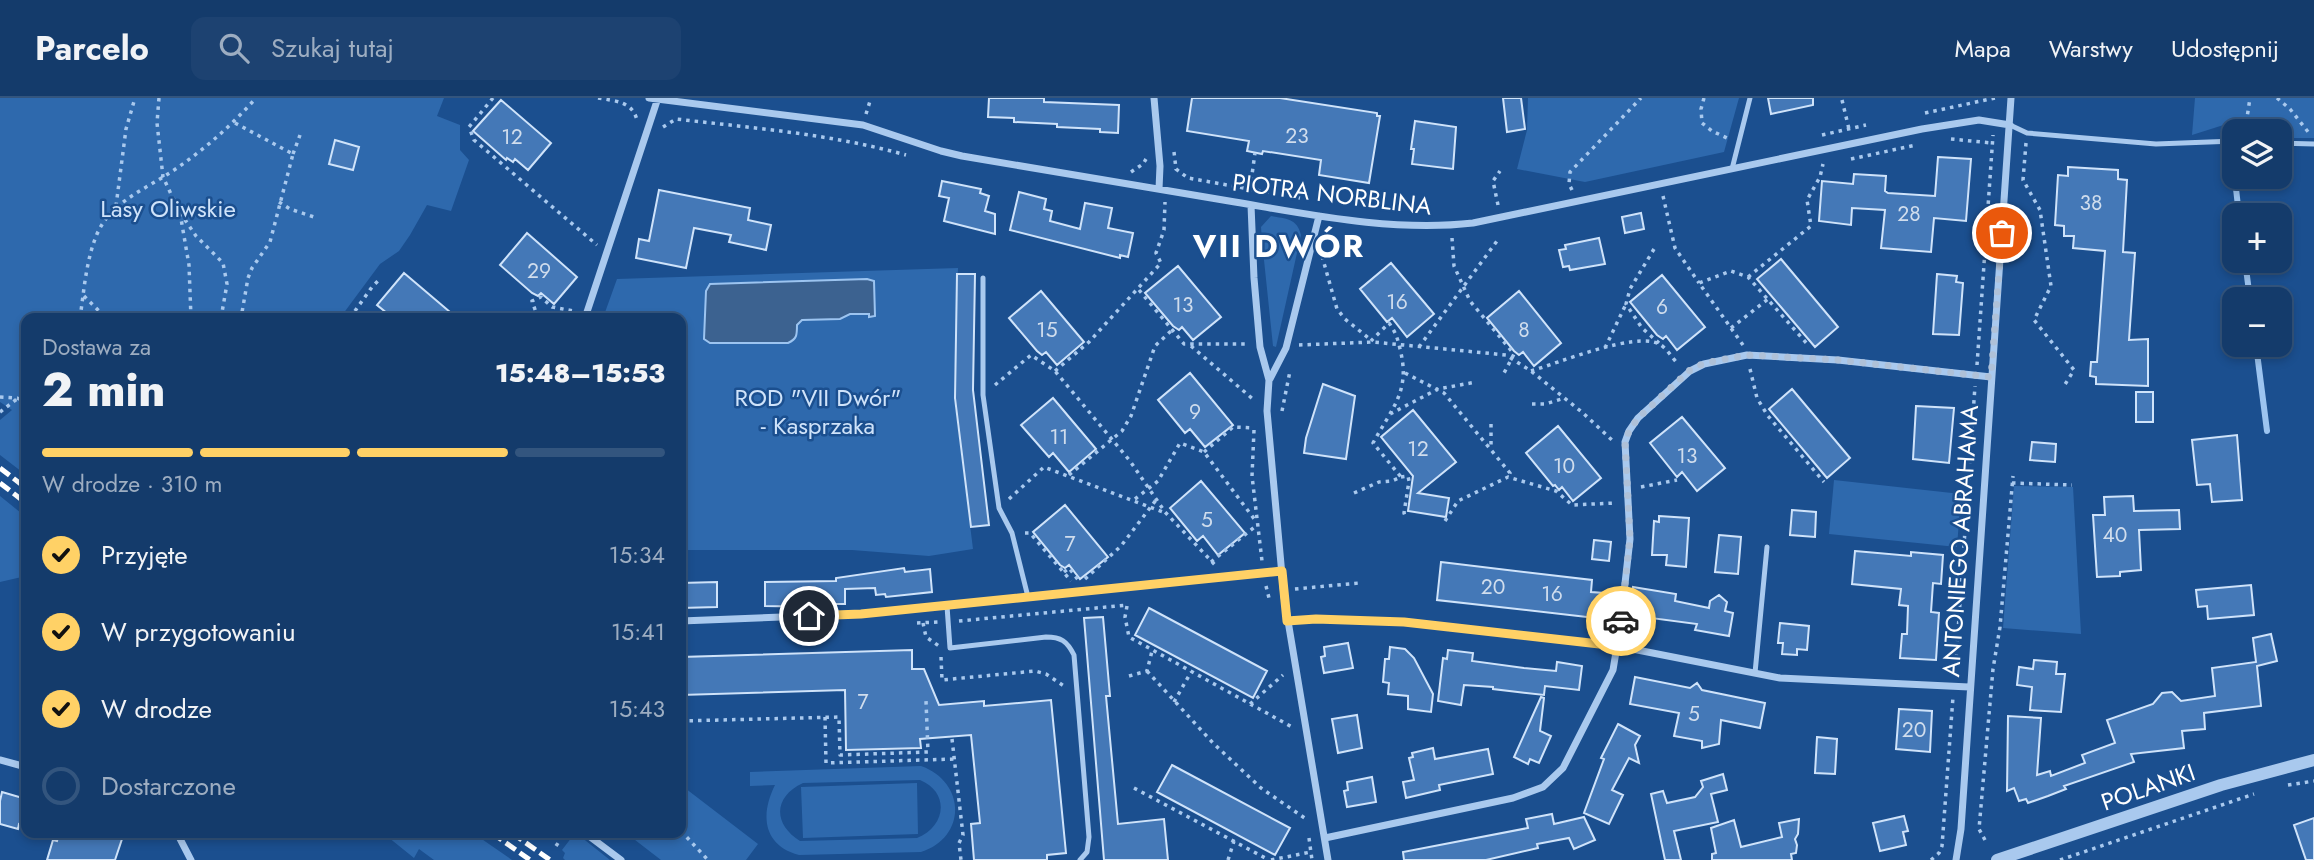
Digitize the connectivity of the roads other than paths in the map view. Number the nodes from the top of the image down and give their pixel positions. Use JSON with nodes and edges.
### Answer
{"nodes":[{"id":1,"x":649,"y":98,"type":"edge"},
{"id":2,"x":1154,"y":98,"type":"edge"},
{"id":3,"x":1750,"y":98,"type":"edge"},
{"id":4,"x":2011,"y":98,"type":"edge"},
{"id":5,"x":658,"y":99,"type":"edge"},
{"id":6,"x":2010,"y":125,"type":"junction"},
{"id":7,"x":2222,"y":141,"type":"edge"},
{"id":8,"x":2292,"y":143,"type":"edge"},
{"id":9,"x":2314,"y":144,"type":"edge"},
{"id":10,"x":1732,"y":169,"type":"junction"},
{"id":11,"x":1159,"y":189,"type":"junction"},
{"id":12,"x":1251,"y":205,"type":"junction"},
{"id":13,"x":1319,"y":216,"type":"junction"},
{"id":14,"x":983,"y":278,"type":"dead end"},
{"id":15,"x":587,"y":313,"type":"edge"},
{"id":16,"x":1991,"y":377,"type":"junction"},
{"id":17,"x":1269,"y":380,"type":"junction"},
{"id":18,"x":1767,"y":547,"type":"dead end"},
{"id":19,"x":1282,"y":571,"type":"junction"},
{"id":20,"x":1028,"y":597,"type":"junction"},
{"id":21,"x":947,"y":606,"type":"junction"},
{"id":22,"x":686,"y":621,"type":"edge"},
{"id":23,"x":1287,"y":621,"type":"junction"},
{"id":24,"x":1617,"y":646,"type":"junction"},
{"id":25,"x":1755,"y":673,"type":"junction"},
{"id":26,"x":1969,"y":687,"type":"junction"},
{"id":27,"x":0,"y":760,"type":"edge"},
{"id":28,"x":2314,"y":760,"type":"edge"},
{"id":29,"x":21,"y":766,"type":"edge"},
{"id":30,"x":180,"y":838,"type":"edge"},
{"id":31,"x":592,"y":838,"type":"edge"},
{"id":32,"x":1325,"y":838,"type":"junction"},
{"id":33,"x":191,"y":860,"type":"edge"},
{"id":34,"x":621,"y":860,"type":"edge"},
{"id":35,"x":1080,"y":860,"type":"edge"},
{"id":36,"x":1328,"y":860,"type":"edge"},
{"id":37,"x":1956,"y":860,"type":"edge"},
{"id":38,"x":1997,"y":860,"type":"edge"}],
"edges":[{"from":1,"to":5,"type":"street","name":"PIOTRA NORBLINA"},
{"from":2,"to":11,"type":"street"},
{"from":3,"to":10,"type":"lane"},
{"from":4,"to":6,"type":"street","name":"ANTONIEGO ABRAHAMA"},
{"from":5,"to":11,"type":"street","name":"PIOTRA NORBLINA"},
{"from":5,"to":15,"type":"street"},
{"from":6,"to":7,"type":"lane"},
{"from":6,"to":10,"type":"street","name":"PIOTRA NORBLINA"},
{"from":6,"to":16,"type":"street","name":"ANTONIEGO ABRAHAMA"},
{"from":8,"to":9,"type":"lane"},
{"from":10,"to":13,"type":"street","name":"PIOTRA NORBLINA"},
{"from":11,"to":12,"type":"street","name":"PIOTRA NORBLINA"},
{"from":12,"to":13,"type":"street","name":"PIOTRA NORBLINA"},
{"from":12,"to":17,"type":"street"},
{"from":13,"to":17,"type":"street"},
{"from":14,"to":20,"type":"lane"},
{"from":16,"to":24,"type":"street"},
{"from":16,"to":26,"type":"street","name":"ANTONIEGO ABRAHAMA"},
{"from":17,"to":19,"type":"street"},
{"from":18,"to":25,"type":"lane"},
{"from":19,"to":20,"type":"street"},
{"from":19,"to":23,"type":"street"},
{"from":20,"to":21,"type":"street"},
{"from":21,"to":22,"type":"street"},
{"from":21,"to":35,"type":"lane"},
{"from":23,"to":24,"type":"street"},
{"from":23,"to":32,"type":"street"},
{"from":24,"to":25,"type":"street"},
{"from":24,"to":32,"type":"street"},
{"from":25,"to":26,"type":"street"},
{"from":26,"to":37,"type":"street","name":"ANTONIEGO ABRAHAMA"},
{"from":27,"to":29,"type":"street"},
{"from":28,"to":38,"type":"street","name":"POLANKI"},
{"from":30,"to":33,"type":"street"},
{"from":31,"to":34,"type":"street"},
{"from":32,"to":36,"type":"street"}]}
